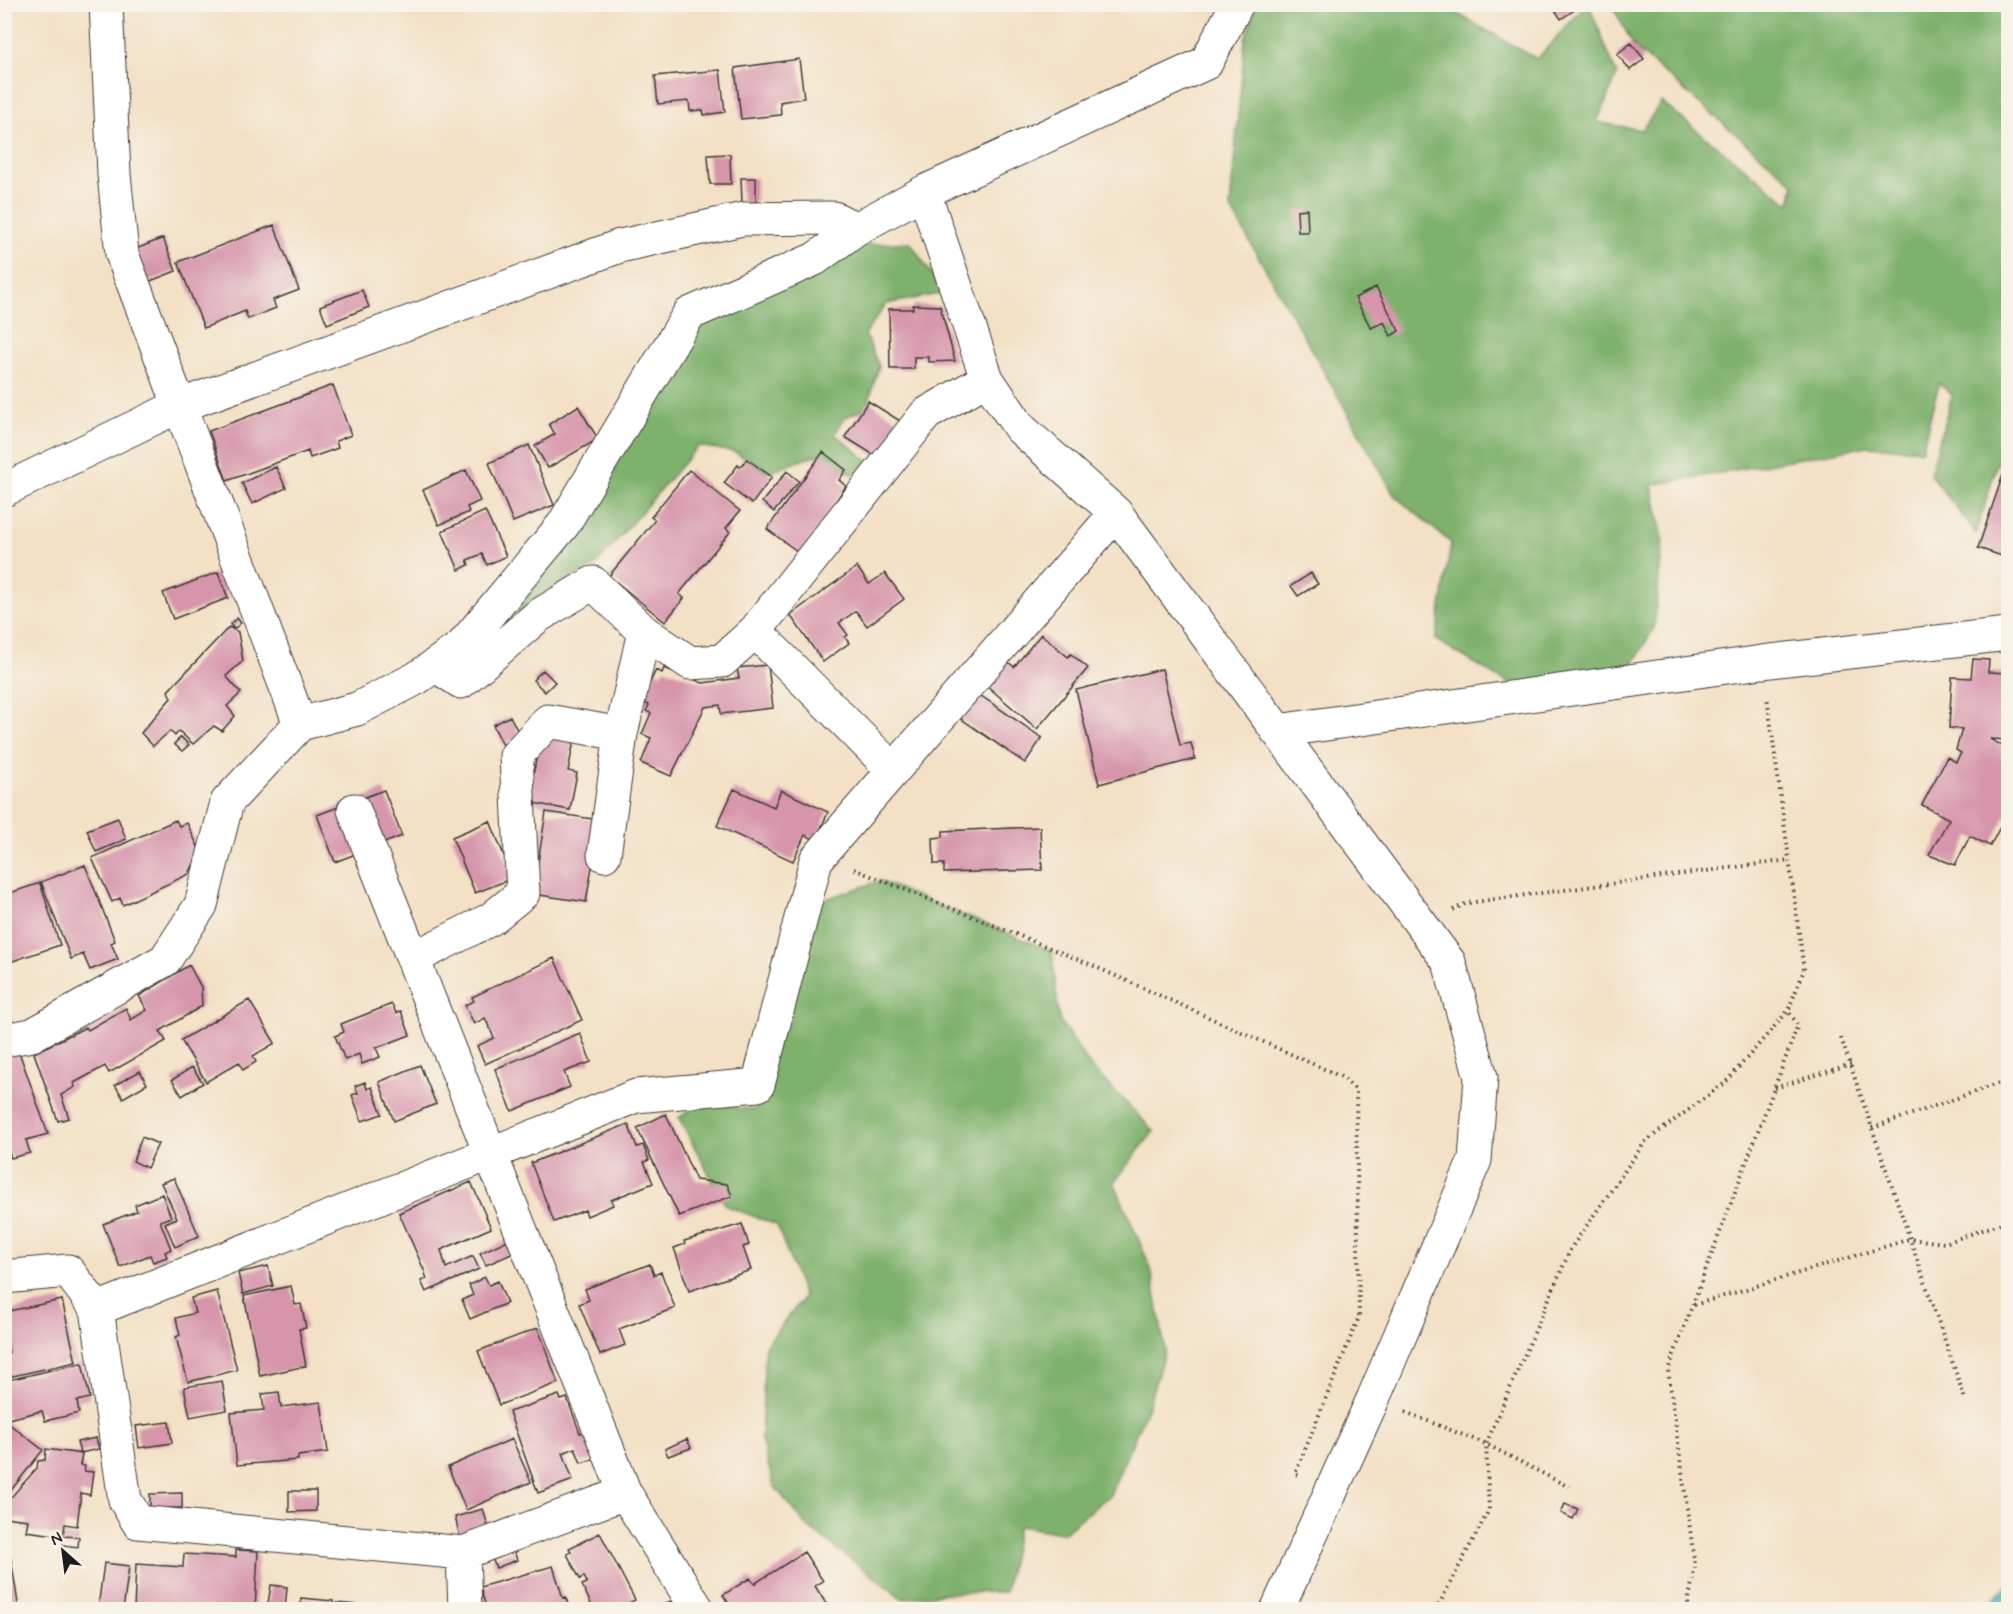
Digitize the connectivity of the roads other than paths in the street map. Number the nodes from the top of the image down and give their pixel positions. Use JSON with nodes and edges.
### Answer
{"nodes":[{"id":1,"x":106,"y":4,"type":"edge"},
{"id":2,"x":1237,"y":4,"type":"edge"},
{"id":3,"x":924,"y":192,"type":"junction"},
{"id":4,"x":856,"y":229,"type":"junction"},
{"id":5,"x":987,"y":379,"type":"junction"},
{"id":6,"x":179,"y":406,"type":"junction"},
{"id":7,"x":4,"y":490,"type":"edge"},
{"id":8,"x":1116,"y":513,"type":"junction"},
{"id":9,"x":755,"y":631,"type":"junction"},
{"id":10,"x":644,"y":632,"type":"junction"},
{"id":11,"x":2008,"y":634,"type":"edge"},
{"id":12,"x":435,"y":665,"type":"junction"},
{"id":13,"x":300,"y":724,"type":"junction"},
{"id":14,"x":1277,"y":731,"type":"junction"},
{"id":15,"x":621,"y":734,"type":"junction"},
{"id":16,"x":893,"y":770,"type":"junction"},
{"id":17,"x":354,"y":810,"type":"dead end"},
{"id":18,"x":604,"y":855,"type":"dead end"},
{"id":19,"x":414,"y":958,"type":"junction"},
{"id":20,"x":4,"y":1040,"type":"edge"},
{"id":21,"x":492,"y":1152,"type":"junction"},
{"id":22,"x":4,"y":1277,"type":"edge"},
{"id":23,"x":97,"y":1309,"type":"junction"},
{"id":24,"x":625,"y":1493,"type":"junction"},
{"id":25,"x":463,"y":1553,"type":"junction"},
{"id":26,"x":465,"y":1610,"type":"edge"},
{"id":27,"x":698,"y":1610,"type":"edge"},
{"id":28,"x":1277,"y":1610,"type":"edge"}],
"edges":[{"from":1,"to":6,"type":"street"},
{"from":2,"to":3,"type":"street"},
{"from":3,"to":4,"type":"street"},
{"from":3,"to":5,"type":"street"},
{"from":4,"to":6,"type":"street"},
{"from":4,"to":12,"type":"street"},
{"from":5,"to":8,"type":"street"},
{"from":5,"to":9,"type":"street"},
{"from":6,"to":7,"type":"street"},
{"from":6,"to":13,"type":"street"},
{"from":8,"to":14,"type":"street"},
{"from":8,"to":16,"type":"street"},
{"from":9,"to":10,"type":"street"},
{"from":9,"to":16,"type":"street"},
{"from":10,"to":12,"type":"street"},
{"from":10,"to":15,"type":"street"},
{"from":11,"to":14,"type":"street"},
{"from":12,"to":13,"type":"street"},
{"from":13,"to":20,"type":"street"},
{"from":14,"to":28,"type":"street"},
{"from":15,"to":18,"type":"street"},
{"from":15,"to":19,"type":"street"},
{"from":16,"to":21,"type":"street"},
{"from":17,"to":19,"type":"street"},
{"from":19,"to":21,"type":"street"},
{"from":21,"to":23,"type":"street"},
{"from":21,"to":24,"type":"street"},
{"from":22,"to":23,"type":"street"},
{"from":23,"to":25,"type":"street"},
{"from":24,"to":25,"type":"street"},
{"from":24,"to":27,"type":"street"},
{"from":25,"to":26,"type":"street"}]}
